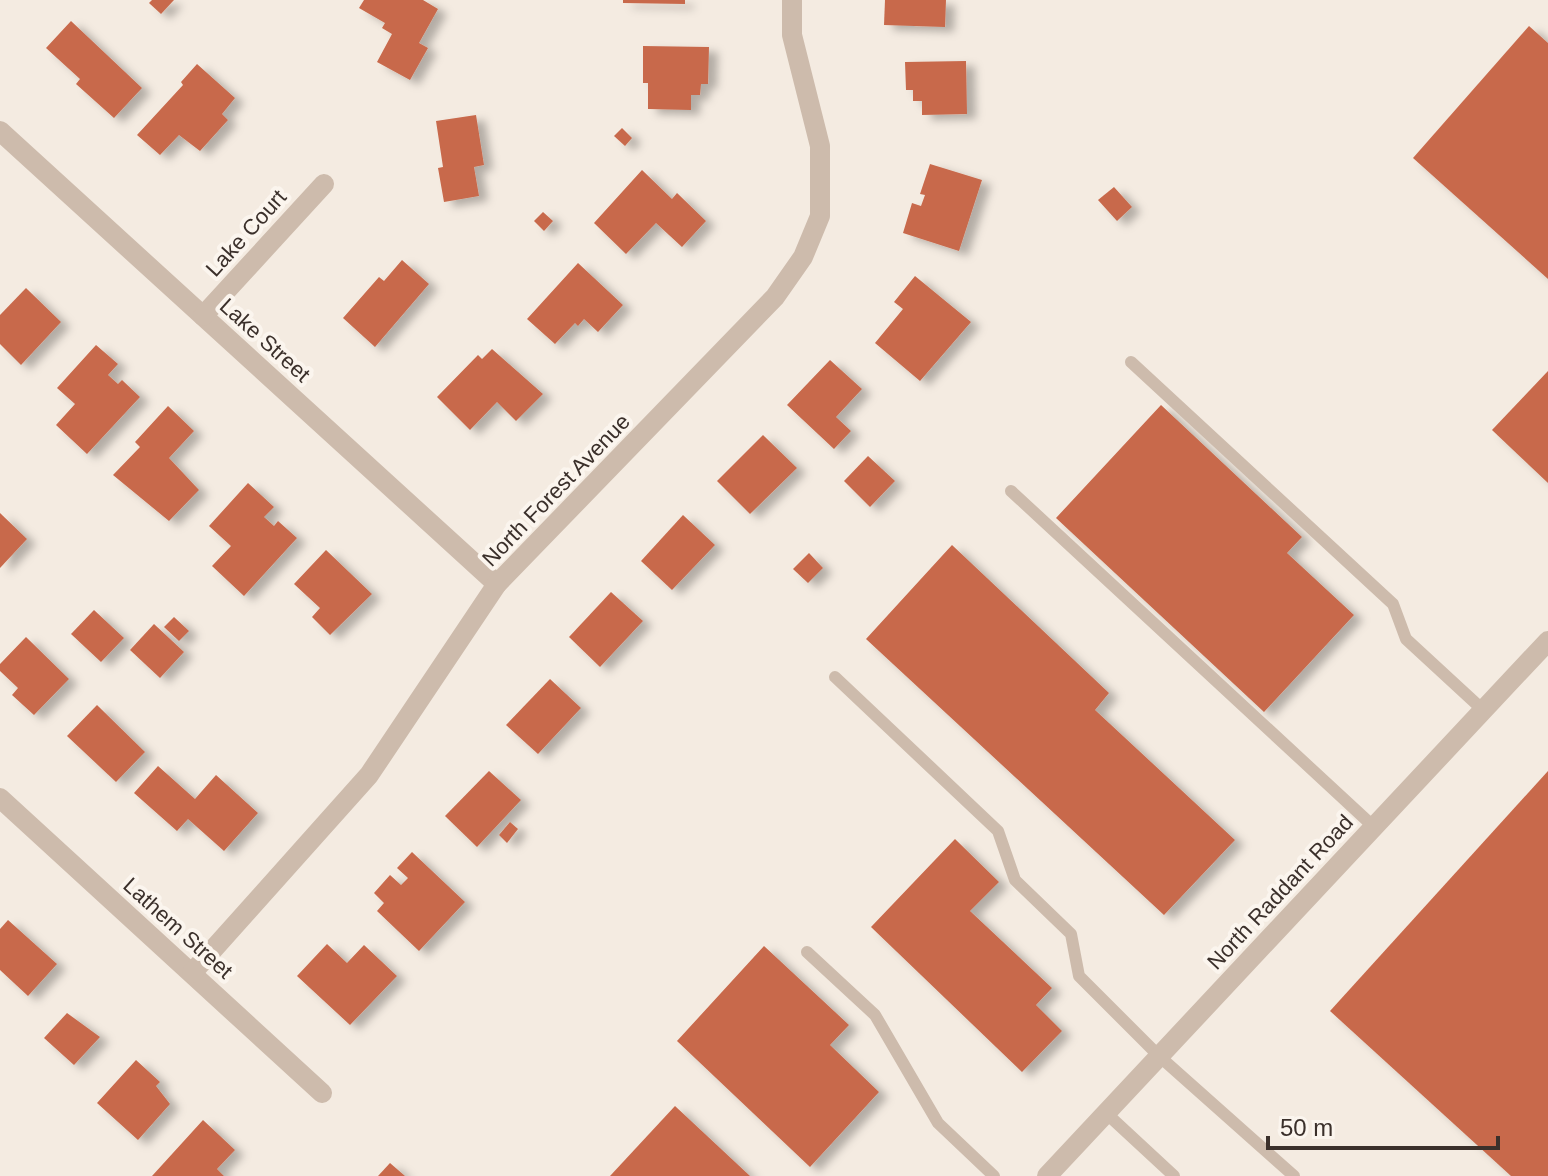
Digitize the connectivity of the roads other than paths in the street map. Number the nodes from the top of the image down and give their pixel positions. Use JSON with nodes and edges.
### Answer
{"nodes":[{"id":1,"x":792,"y":0,"type":"edge"},
{"id":2,"x":0,"y":131,"type":"edge"},
{"id":3,"x":324,"y":184,"type":"dead end"},
{"id":4,"x":203,"y":316,"type":"junction"},
{"id":5,"x":1131,"y":362,"type":"dead end"},
{"id":6,"x":1011,"y":491,"type":"dead end"},
{"id":7,"x":497,"y":584,"type":"junction"},
{"id":8,"x":1548,"y":641,"type":"edge"},
{"id":9,"x":835,"y":677,"type":"dead end"},
{"id":10,"x":1483,"y":710,"type":"junction"},
{"id":11,"x":0,"y":798,"type":"edge"},
{"id":12,"x":1374,"y":827,"type":"junction"},
{"id":13,"x":807,"y":952,"type":"dead end"},
{"id":14,"x":192,"y":973,"type":"junction"},
{"id":15,"x":1159,"y":1056,"type":"junction"},
{"id":16,"x":322,"y":1093,"type":"dead end"},
{"id":17,"x":1106,"y":1113,"type":"junction"},
{"id":18,"x":994,"y":1176,"type":"edge"},
{"id":19,"x":1047,"y":1176,"type":"edge"},
{"id":20,"x":1174,"y":1176,"type":"edge"},
{"id":21,"x":1294,"y":1176,"type":"edge"}],
"edges":[{"from":1,"to":7,"type":"street","name":"North Forest Avenue"},
{"from":2,"to":4,"type":"street","name":"Lake Street"},
{"from":3,"to":4,"type":"street","name":"Lake Court"},
{"from":4,"to":7,"type":"street","name":"Lake Street"},
{"from":5,"to":10,"type":"lane"},
{"from":6,"to":12,"type":"lane"},
{"from":7,"to":14,"type":"street","name":"North Forest Avenue"},
{"from":8,"to":10,"type":"street","name":"North Raddant Road"},
{"from":9,"to":15,"type":"lane"},
{"from":10,"to":12,"type":"street","name":"North Raddant Road"},
{"from":11,"to":14,"type":"street","name":"Lathem Street"},
{"from":12,"to":15,"type":"street","name":"North Raddant Road"},
{"from":13,"to":18,"type":"lane"},
{"from":14,"to":16,"type":"street","name":"Lathem Street"},
{"from":15,"to":17,"type":"street","name":"North Raddant Road"},
{"from":15,"to":21,"type":"lane"},
{"from":17,"to":19,"type":"street","name":"North Raddant Road"},
{"from":17,"to":20,"type":"lane"}]}
